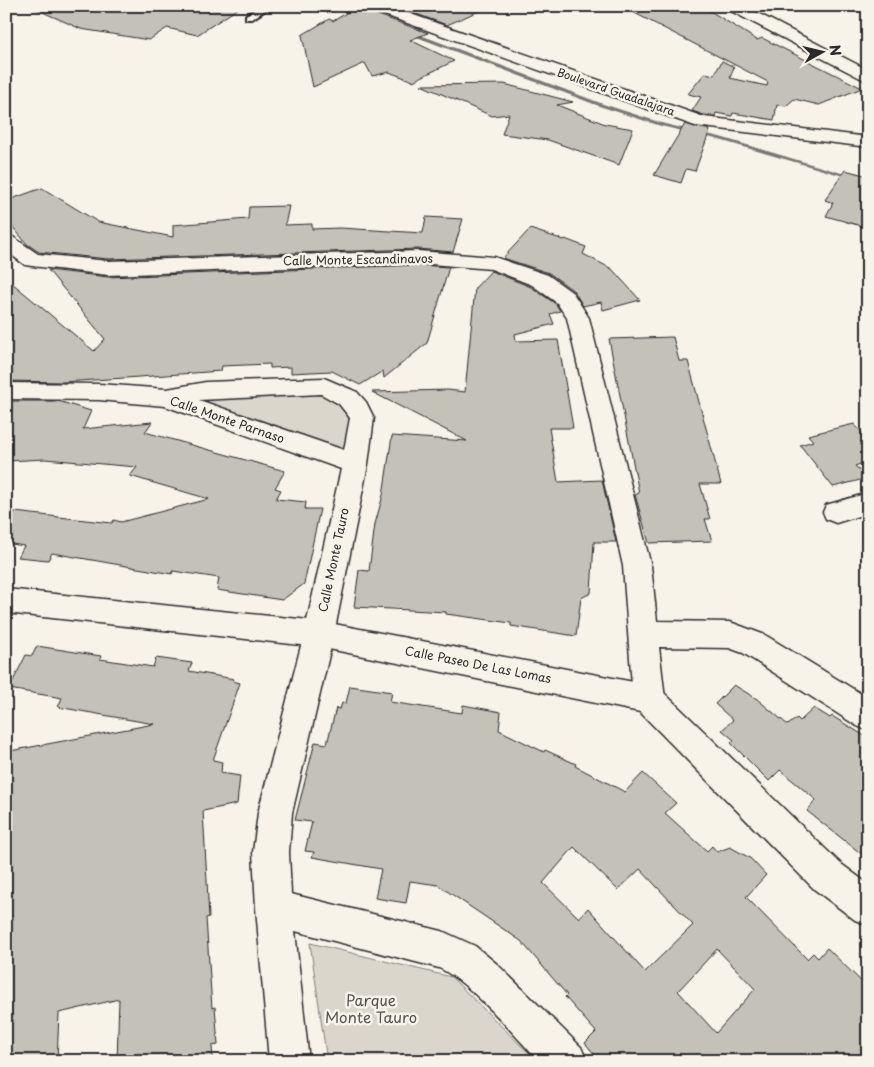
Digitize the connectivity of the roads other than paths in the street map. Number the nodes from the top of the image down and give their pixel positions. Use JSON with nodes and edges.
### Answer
{"nodes":[{"id":1,"x":267,"y":6,"type":"edge"},
{"id":2,"x":732,"y":6,"type":"edge"},
{"id":3,"x":384,"y":8,"type":"edge"},
{"id":4,"x":249,"y":17,"type":"dead end"},
{"id":5,"x":868,"y":77,"type":"edge"},
{"id":6,"x":868,"y":142,"type":"edge"},
{"id":7,"x":6,"y":241,"type":"edge"},
{"id":8,"x":6,"y":391,"type":"edge"},
{"id":9,"x":167,"y":398,"type":"junction"},
{"id":10,"x":355,"y":464,"type":"junction"},
{"id":11,"x":868,"y":503,"type":"edge"},
{"id":12,"x":836,"y":512,"type":"dead end"},
{"id":13,"x":6,"y":600,"type":"edge"},
{"id":14,"x":319,"y":634,"type":"junction"},
{"id":15,"x":644,"y":634,"type":"junction"},
{"id":16,"x":649,"y":699,"type":"junction"},
{"id":17,"x":868,"y":716,"type":"edge"},
{"id":18,"x":868,"y":907,"type":"edge"},
{"id":19,"x":274,"y":908,"type":"junction"},
{"id":20,"x":290,"y":1061,"type":"edge"},
{"id":21,"x":567,"y":1061,"type":"edge"}],
"edges":[{"from":1,"to":4,"type":"lane"},
{"from":2,"to":5,"type":"street"},
{"from":3,"to":6,"type":"street","name":"Boulevard Guadalajara"},
{"from":7,"to":15,"type":"street","name":"Calle Monte Escandinavos"},
{"from":8,"to":9,"type":"street","name":"Calle Monte Parnaso"},
{"from":9,"to":10,"type":"street","name":"Calle Monte Parnaso"},
{"from":9,"to":10,"type":"street","name":"Calle Monte Tauro"},
{"from":10,"to":14,"type":"street","name":"Calle Monte Tauro"},
{"from":11,"to":12,"type":"street"},
{"from":13,"to":14,"type":"street","name":"Calle Paseo De Las Lomas"},
{"from":14,"to":16,"type":"street","name":"Calle Paseo De Las Lomas"},
{"from":14,"to":19,"type":"street","name":"Calle Monte Tauro"},
{"from":15,"to":16,"type":"street","name":"Calle Monte Escandinavos"},
{"from":15,"to":17,"type":"street"},
{"from":16,"to":18,"type":"street"},
{"from":19,"to":20,"type":"street","name":"Calle Monte Tauro"},
{"from":19,"to":21,"type":"street"}]}
